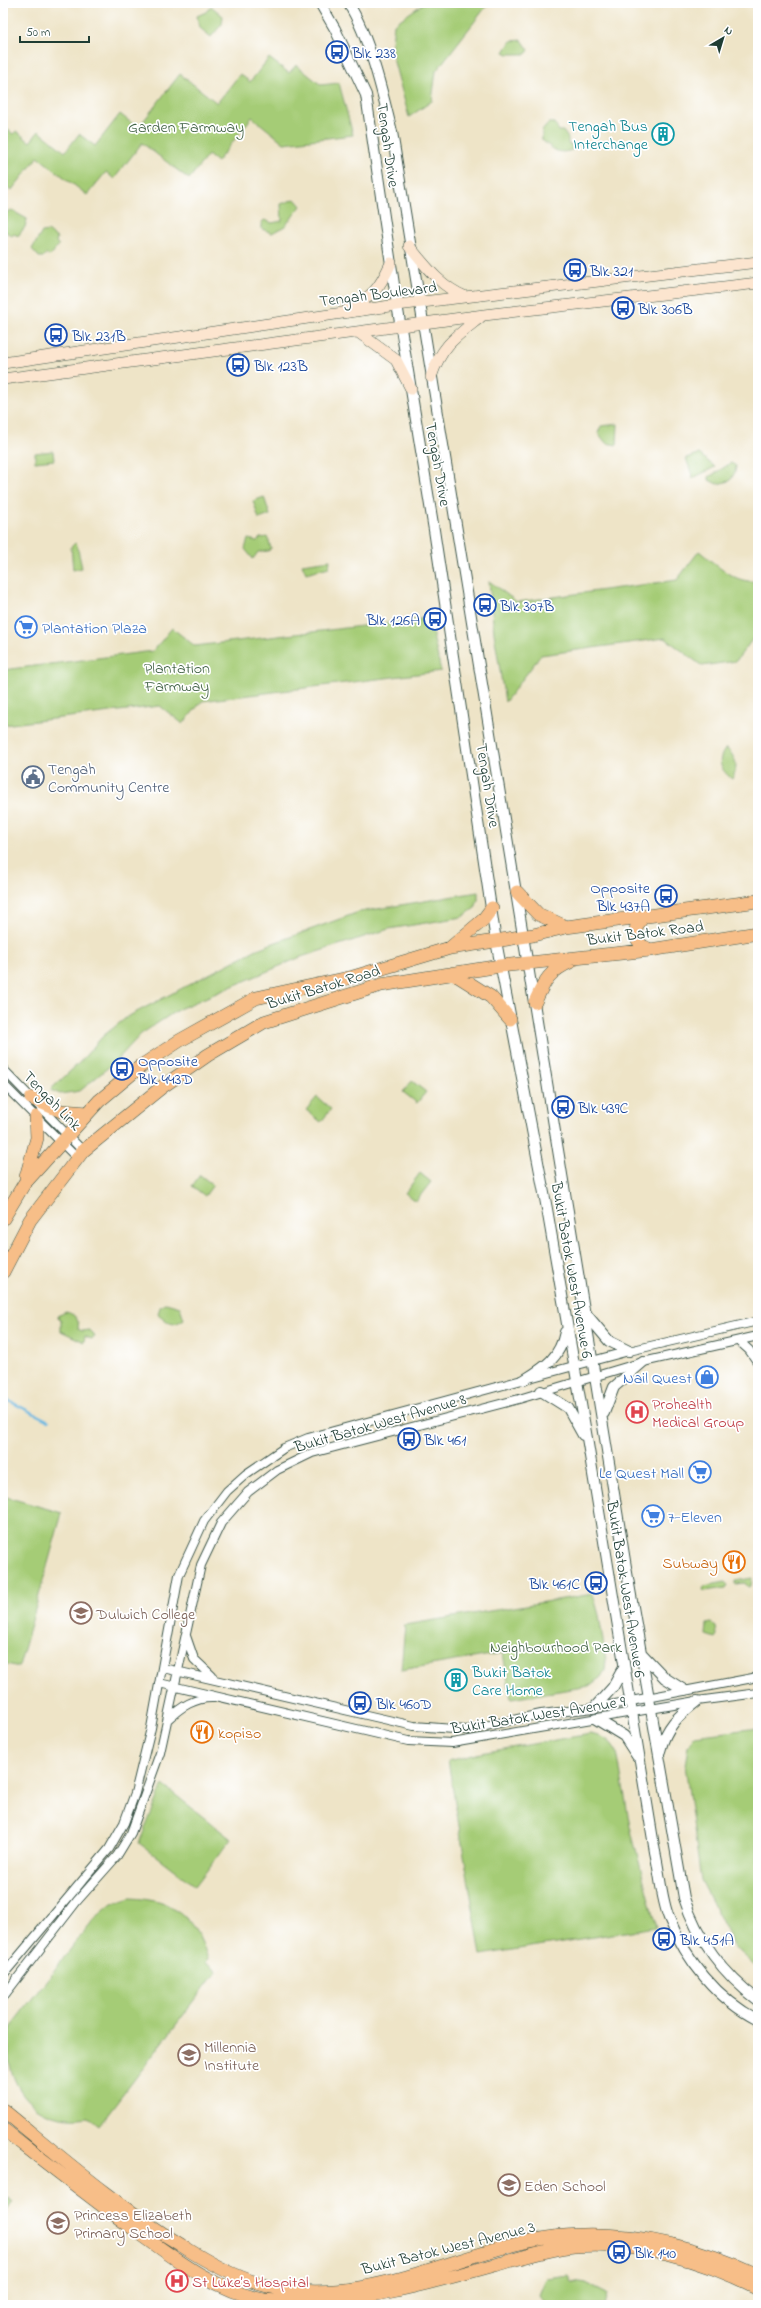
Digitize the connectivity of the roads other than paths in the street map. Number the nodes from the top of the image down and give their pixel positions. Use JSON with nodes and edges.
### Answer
{"nodes":[{"id":1,"x":320,"y":3,"type":"edge"},
{"id":2,"x":348,"y":3,"type":"edge"},
{"id":3,"x":409,"y":246,"type":"junction"},
{"id":4,"x":758,"y":262,"type":"edge"},
{"id":5,"x":391,"y":263,"type":"junction"},
{"id":6,"x":758,"y":283,"type":"edge"},
{"id":7,"x":468,"y":298,"type":"junction"},
{"id":8,"x":418,"y":303,"type":"junction"},
{"id":9,"x":397,"y":305,"type":"junction"},
{"id":10,"x":339,"y":314,"type":"junction"},
{"id":11,"x":484,"y":315,"type":"junction"},
{"id":12,"x":422,"y":323,"type":"junction"},
{"id":13,"x":400,"y":326,"type":"junction"},
{"id":14,"x":358,"y":332,"type":"junction"},
{"id":15,"x":3,"y":363,"type":"edge"},
{"id":16,"x":431,"y":377,"type":"junction"},
{"id":17,"x":3,"y":379,"type":"edge"},
{"id":18,"x":411,"y":389,"type":"junction"},
{"id":19,"x":517,"y":892,"type":"junction"},
{"id":20,"x":758,"y":901,"type":"edge"},
{"id":21,"x":492,"y":908,"type":"junction"},
{"id":22,"x":643,"y":917,"type":"junction"},
{"id":23,"x":566,"y":927,"type":"junction"},
{"id":24,"x":758,"y":933,"type":"edge"},
{"id":25,"x":524,"y":937,"type":"junction"},
{"id":26,"x":496,"y":941,"type":"junction"},
{"id":27,"x":450,"y":948,"type":"junction"},
{"id":28,"x":650,"y":950,"type":"junction"},
{"id":29,"x":581,"y":957,"type":"junction"},
{"id":30,"x":529,"y":963,"type":"junction"},
{"id":31,"x":500,"y":966,"type":"junction"},
{"id":32,"x":453,"y":973,"type":"junction"},
{"id":33,"x":536,"y":1002,"type":"junction"},
{"id":34,"x":510,"y":1019,"type":"junction"},
{"id":35,"x":3,"y":1069,"type":"edge"},
{"id":36,"x":3,"y":1084,"type":"edge"},
{"id":37,"x":31,"y":1098,"type":"junction"},
{"id":38,"x":88,"y":1113,"type":"junction"},
{"id":39,"x":36,"y":1117,"type":"junction"},
{"id":40,"x":63,"y":1138,"type":"junction"},
{"id":41,"x":80,"y":1154,"type":"junction"},
{"id":42,"x":24,"y":1184,"type":"junction"},
{"id":43,"x":3,"y":1218,"type":"edge"},
{"id":44,"x":3,"y":1272,"type":"edge"},
{"id":45,"x":586,"y":1314,"type":"junction"},
{"id":46,"x":758,"y":1321,"type":"edge"},
{"id":47,"x":567,"y":1326,"type":"junction"},
{"id":48,"x":758,"y":1336,"type":"edge"},
{"id":49,"x":739,"y":1341,"type":"junction"},
{"id":50,"x":630,"y":1351,"type":"junction"},
{"id":51,"x":593,"y":1361,"type":"junction"},
{"id":52,"x":643,"y":1362,"type":"junction"},
{"id":53,"x":758,"y":1363,"type":"edge"},
{"id":54,"x":574,"y":1366,"type":"junction"},
{"id":55,"x":596,"y":1376,"type":"junction"},
{"id":56,"x":524,"y":1380,"type":"junction"},
{"id":57,"x":577,"y":1381,"type":"junction"},
{"id":58,"x":541,"y":1391,"type":"junction"},
{"id":59,"x":603,"y":1417,"type":"junction"},
{"id":60,"x":588,"y":1444,"type":"junction"},
{"id":61,"x":185,"y":1634,"type":"junction"},
{"id":62,"x":641,"y":1653,"type":"junction"},
{"id":63,"x":624,"y":1667,"type":"junction"},
{"id":64,"x":163,"y":1668,"type":"junction"},
{"id":65,"x":177,"y":1671,"type":"junction"},
{"id":66,"x":758,"y":1677,"type":"edge"},
{"id":67,"x":220,"y":1680,"type":"junction"},
{"id":68,"x":159,"y":1683,"type":"junction"},
{"id":69,"x":175,"y":1687,"type":"junction"},
{"id":70,"x":684,"y":1690,"type":"junction"},
{"id":71,"x":758,"y":1693,"type":"edge"},
{"id":72,"x":649,"y":1697,"type":"junction"},
{"id":73,"x":226,"y":1699,"type":"junction"},
{"id":74,"x":631,"y":1700,"type":"junction"},
{"id":75,"x":697,"y":1701,"type":"junction"},
{"id":76,"x":594,"y":1708,"type":"junction"},
{"id":77,"x":652,"y":1710,"type":"junction"},
{"id":78,"x":632,"y":1713,"type":"junction"},
{"id":79,"x":168,"y":1720,"type":"junction"},
{"id":80,"x":596,"y":1720,"type":"junction"},
{"id":81,"x":659,"y":1754,"type":"junction"},
{"id":82,"x":640,"y":1761,"type":"junction"},
{"id":83,"x":3,"y":1976,"type":"edge"},
{"id":84,"x":3,"y":1997,"type":"edge"},
{"id":85,"x":758,"y":2000,"type":"edge"},
{"id":86,"x":758,"y":2020,"type":"edge"},
{"id":87,"x":3,"y":2110,"type":"edge"},
{"id":88,"x":3,"y":2129,"type":"edge"},
{"id":89,"x":758,"y":2276,"type":"edge"},
{"id":90,"x":758,"y":2288,"type":"edge"},
{"id":91,"x":292,"y":2300,"type":"edge"}],
"edges":[{"from":1,"to":5,"type":"street","name":"Tengah Drive"},
{"from":2,"to":3,"type":"street","name":"Tengah Drive"},
{"from":3,"to":7,"type":"main road"},
{"from":3,"to":8,"type":"street","name":"Tengah Drive"},
{"from":4,"to":7,"type":"main road","name":"Tengah Boulevard"},
{"from":5,"to":9,"type":"street","name":"Tengah Drive"},
{"from":5,"to":10,"type":"main road"},
{"from":6,"to":11,"type":"main road"},
{"from":7,"to":8,"type":"main road","name":"Tengah Boulevard"},
{"from":8,"to":9,"type":"main road","name":"Tengah Boulevard"},
{"from":8,"to":12,"type":"street","name":"Tengah Drive"},
{"from":9,"to":10,"type":"main road","name":"Tengah Boulevard"},
{"from":9,"to":13,"type":"street","name":"Tengah Drive"},
{"from":10,"to":15,"type":"main road","name":"Tengah Boulevard"},
{"from":11,"to":12,"type":"main road"},
{"from":11,"to":16,"type":"main road"},
{"from":12,"to":13,"type":"main road"},
{"from":12,"to":16,"type":"street","name":"Tengah Drive"},
{"from":13,"to":14,"type":"main road"},
{"from":13,"to":18,"type":"street","name":"Tengah Drive"},
{"from":14,"to":17,"type":"main road"},
{"from":14,"to":18,"type":"main road"},
{"from":16,"to":19,"type":"street","name":"Tengah Drive"},
{"from":18,"to":21,"type":"street","name":"Tengah Drive"},
{"from":19,"to":23,"type":"main road"},
{"from":19,"to":25,"type":"street","name":"Tengah Drive"},
{"from":20,"to":22,"type":"main road","name":"Bukit Batok Road"},
{"from":21,"to":26,"type":"street","name":"Tengah Drive"},
{"from":21,"to":27,"type":"main road"},
{"from":22,"to":23,"type":"main road","name":"Bukit Batok Road"},
{"from":22,"to":28,"type":"main road"},
{"from":23,"to":25,"type":"main road","name":"Bukit Batok Road"},
{"from":24,"to":28,"type":"main road","name":"Bukit Batok Road"},
{"from":25,"to":26,"type":"main road","name":"Bukit Batok Road"},
{"from":25,"to":30,"type":"street","name":"Bukit Batok West Avenue 6"},
{"from":26,"to":27,"type":"main road","name":"Bukit Batok Road"},
{"from":26,"to":31,"type":"street","name":"Bukit Batok West Avenue 6"},
{"from":27,"to":38,"type":"main road","name":"Bukit Batok Road"},
{"from":28,"to":29,"type":"main road","name":"Bukit Batok Road"},
{"from":29,"to":30,"type":"main road","name":"Bukit Batok Road"},
{"from":29,"to":33,"type":"main road"},
{"from":30,"to":31,"type":"main road","name":"Bukit Batok Road"},
{"from":30,"to":33,"type":"street","name":"Bukit Batok West Avenue 6"},
{"from":31,"to":32,"type":"main road","name":"Bukit Batok Road"},
{"from":31,"to":34,"type":"street","name":"Bukit Batok West Avenue 6"},
{"from":32,"to":34,"type":"main road"},
{"from":32,"to":41,"type":"main road","name":"Bukit Batok Road"},
{"from":33,"to":45,"type":"street","name":"Bukit Batok West Avenue 6"},
{"from":34,"to":47,"type":"street","name":"Bukit Batok West Avenue 6"},
{"from":35,"to":37,"type":"street","name":"Tengah Link"},
{"from":36,"to":39,"type":"street","name":"Tengah Link"},
{"from":37,"to":38,"type":"main road"},
{"from":37,"to":40,"type":"street","name":"Tengah Link"},
{"from":38,"to":40,"type":"main road","name":"Bukit Batok Road"},
{"from":39,"to":40,"type":"street","name":"Tengah Link"},
{"from":39,"to":42,"type":"main road"},
{"from":40,"to":41,"type":"street","name":"Tengah Link"},
{"from":40,"to":42,"type":"main road","name":"Bukit Batok Road"},
{"from":41,"to":44,"type":"main road","name":"Bukit Batok Road"},
{"from":42,"to":43,"type":"main road","name":"Bukit Batok Road"},
{"from":45,"to":50,"type":"street"},
{"from":45,"to":51,"type":"street","name":"Bukit Batok West Avenue 6"},
{"from":46,"to":50,"type":"street","name":"Bukit Batok West Avenue 8"},
{"from":47,"to":54,"type":"street","name":"Bukit Batok West Avenue 6"},
{"from":47,"to":56,"type":"street"},
{"from":48,"to":49,"type":"street","name":"Bukit Batok West Avenue 8"},
{"from":49,"to":52,"type":"street","name":"Bukit Batok West Avenue 8"},
{"from":49,"to":53,"type":"street"},
{"from":50,"to":51,"type":"street","name":"Bukit Batok West Avenue 8"},
{"from":51,"to":54,"type":"street","name":"Bukit Batok West Avenue 8"},
{"from":51,"to":55,"type":"street","name":"Bukit Batok West Avenue 6"},
{"from":52,"to":55,"type":"street","name":"Bukit Batok West Avenue 8"},
{"from":52,"to":59,"type":"street"},
{"from":54,"to":56,"type":"street","name":"Bukit Batok West Avenue 8"},
{"from":54,"to":57,"type":"street","name":"Bukit Batok West Avenue 6"},
{"from":55,"to":57,"type":"street","name":"Bukit Batok West Avenue 8"},
{"from":55,"to":59,"type":"street","name":"Bukit Batok West Avenue 6"},
{"from":56,"to":64,"type":"street","name":"Bukit Batok West Avenue 8"},
{"from":57,"to":58,"type":"street","name":"Bukit Batok West Avenue 8"},
{"from":57,"to":60,"type":"street","name":"Bukit Batok West Avenue 6"},
{"from":58,"to":60,"type":"street"},
{"from":58,"to":61,"type":"street","name":"Bukit Batok West Avenue 8"},
{"from":59,"to":62,"type":"street","name":"Bukit Batok West Avenue 6"},
{"from":60,"to":63,"type":"street","name":"Bukit Batok West Avenue 6"},
{"from":61,"to":65,"type":"street","name":"Bukit Batok West Avenue 8"},
{"from":61,"to":67,"type":"street"},
{"from":62,"to":70,"type":"street"},
{"from":62,"to":72,"type":"street","name":"Bukit Batok West Avenue 6"},
{"from":63,"to":74,"type":"street","name":"Bukit Batok West Avenue 6"},
{"from":63,"to":76,"type":"street"},
{"from":64,"to":65,"type":"street","name":"Bukit Batok West Avenue 9"},
{"from":64,"to":68,"type":"street","name":"Bukit Batok West Avenue 8"},
{"from":65,"to":67,"type":"street","name":"Bukit Batok West Avenue 9"},
{"from":65,"to":69,"type":"street","name":"Bukit Batok West Avenue 8"},
{"from":66,"to":70,"type":"street","name":"Bukit Batok West Avenue 9"},
{"from":67,"to":76,"type":"street","name":"Bukit Batok West Avenue 9"},
{"from":68,"to":69,"type":"street","name":"Bukit Batok West Avenue 9"},
{"from":68,"to":83,"type":"street","name":"Bukit Batok West Avenue 8"},
{"from":69,"to":73,"type":"street","name":"Bukit Batok West Avenue 9"},
{"from":69,"to":79,"type":"street","name":"Bukit Batok West Avenue 8"},
{"from":70,"to":72,"type":"street","name":"Bukit Batok West Avenue 9"},
{"from":71,"to":75,"type":"street","name":"Bukit Batok West Avenue 9"},
{"from":72,"to":74,"type":"street","name":"Bukit Batok West Avenue 9"},
{"from":72,"to":77,"type":"street","name":"Bukit Batok West Avenue 6"},
{"from":73,"to":79,"type":"street"},
{"from":73,"to":80,"type":"street","name":"Bukit Batok West Avenue 9"},
{"from":74,"to":76,"type":"street","name":"Bukit Batok West Avenue 9"},
{"from":74,"to":78,"type":"street","name":"Bukit Batok West Avenue 6"},
{"from":75,"to":77,"type":"street","name":"Bukit Batok West Avenue 9"},
{"from":75,"to":81,"type":"street"},
{"from":77,"to":78,"type":"street","name":"Bukit Batok West Avenue 9"},
{"from":77,"to":81,"type":"street","name":"Bukit Batok West Avenue 6"},
{"from":78,"to":80,"type":"street","name":"Bukit Batok West Avenue 9"},
{"from":78,"to":82,"type":"street","name":"Bukit Batok West Avenue 6"},
{"from":79,"to":84,"type":"street","name":"Bukit Batok West Avenue 8"},
{"from":80,"to":82,"type":"street"},
{"from":81,"to":85,"type":"street","name":"Bukit Batok West Avenue 6"},
{"from":82,"to":86,"type":"street","name":"Bukit Batok West Avenue 6"},
{"from":87,"to":91,"type":"main road","name":"Bukit Batok West Avenue 3"},
{"from":88,"to":91,"type":"main road","name":"Bukit Batok West Avenue 3"},
{"from":89,"to":91,"type":"main road","name":"Bukit Batok West Avenue 3"},
{"from":90,"to":91,"type":"main road","name":"Bukit Batok West Avenue 3"}]}
